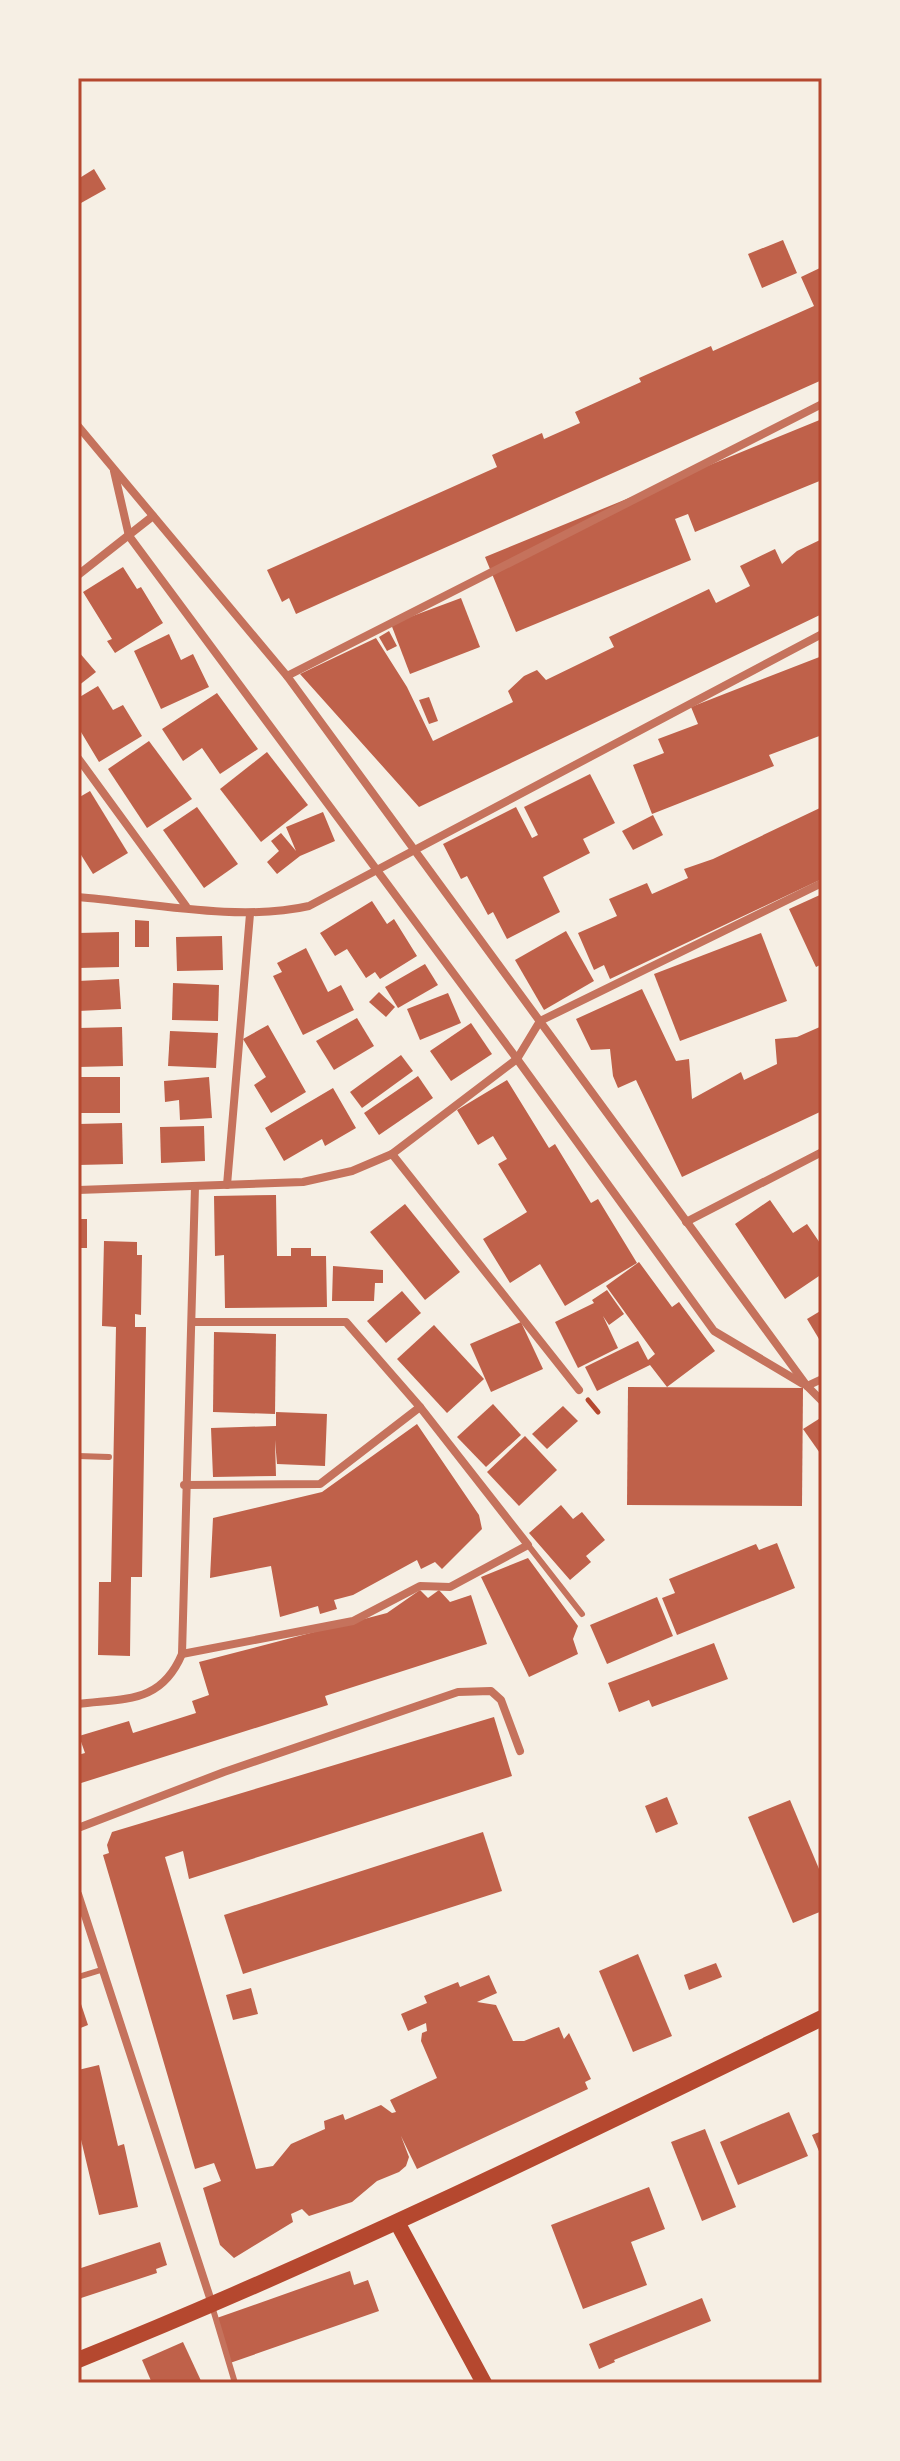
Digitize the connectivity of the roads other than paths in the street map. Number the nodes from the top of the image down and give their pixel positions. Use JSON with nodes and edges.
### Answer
{"nodes":[{"id":1,"x":822,"y":404,"type":"edge"},
{"id":2,"x":78,"y":426,"type":"edge"},
{"id":3,"x":113,"y":466,"type":"junction"},
{"id":4,"x":153,"y":516,"type":"junction"},
{"id":5,"x":129,"y":536,"type":"junction"},
{"id":6,"x":78,"y":575,"type":"edge"},
{"id":7,"x":822,"y":634,"type":"edge"},
{"id":8,"x":287,"y":676,"type":"junction"},
{"id":9,"x":78,"y":758,"type":"edge"},
{"id":10,"x":412,"y":849,"type":"junction"},
{"id":11,"x":375,"y":869,"type":"junction"},
{"id":12,"x":822,"y":883,"type":"edge"},
{"id":13,"x":78,"y":897,"type":"edge"},
{"id":14,"x":186,"y":906,"type":"junction"},
{"id":15,"x":250,"y":914,"type":"junction"},
{"id":16,"x":540,"y":1021,"type":"junction"},
{"id":17,"x":517,"y":1059,"type":"junction"},
{"id":18,"x":822,"y":1152,"type":"edge"},
{"id":19,"x":392,"y":1154,"type":"junction"},
{"id":20,"x":227,"y":1185,"type":"junction"},
{"id":21,"x":195,"y":1187,"type":"junction"},
{"id":22,"x":78,"y":1190,"type":"edge"},
{"id":23,"x":686,"y":1222,"type":"junction"},
{"id":24,"x":192,"y":1322,"type":"junction"},
{"id":25,"x":822,"y":1379,"type":"edge"},
{"id":26,"x":807,"y":1386,"type":"junction"},
{"id":27,"x":579,"y":1390,"type":"dead end"},
{"id":28,"x":822,"y":1401,"type":"edge"},
{"id":29,"x":420,"y":1407,"type":"junction"},
{"id":30,"x":78,"y":1456,"type":"edge"},
{"id":31,"x":109,"y":1457,"type":"dead end"},
{"id":32,"x":184,"y":1485,"type":"junction"},
{"id":33,"x":528,"y":1545,"type":"junction"},
{"id":34,"x":582,"y":1614,"type":"dead end"},
{"id":35,"x":182,"y":1654,"type":"junction"},
{"id":36,"x":78,"y":1704,"type":"edge"},
{"id":37,"x":520,"y":1751,"type":"dead end"},
{"id":38,"x":78,"y":1828,"type":"edge"},
{"id":39,"x":78,"y":1894,"type":"edge"},
{"id":40,"x":101,"y":1970,"type":"junction"},
{"id":41,"x":78,"y":1977,"type":"edge"},
{"id":42,"x":822,"y":2018,"type":"edge"},
{"id":43,"x":398,"y":2224,"type":"junction"},
{"id":44,"x":212,"y":2306,"type":"junction"},
{"id":45,"x":78,"y":2360,"type":"edge"},
{"id":46,"x":235,"y":2383,"type":"edge"},
{"id":47,"x":484,"y":2383,"type":"edge"}],
"edges":[{"from":1,"to":8,"type":"street"},
{"from":2,"to":3,"type":"street"},
{"from":3,"to":4,"type":"street"},
{"from":3,"to":5,"type":"street"},
{"from":4,"to":5,"type":"street"},
{"from":4,"to":8,"type":"street"},
{"from":5,"to":6,"type":"street"},
{"from":5,"to":11,"type":"street"},
{"from":7,"to":10,"type":"street"},
{"from":8,"to":10,"type":"street"},
{"from":9,"to":14,"type":"street"},
{"from":10,"to":11,"type":"street"},
{"from":10,"to":16,"type":"street"},
{"from":11,"to":15,"type":"street"},
{"from":11,"to":17,"type":"street"},
{"from":12,"to":16,"type":"street"},
{"from":13,"to":14,"type":"street"},
{"from":14,"to":15,"type":"street"},
{"from":15,"to":20,"type":"street"},
{"from":16,"to":17,"type":"street"},
{"from":16,"to":23,"type":"street"},
{"from":17,"to":19,"type":"street"},
{"from":17,"to":26,"type":"street"},
{"from":18,"to":23,"type":"street"},
{"from":19,"to":20,"type":"street"},
{"from":19,"to":27,"type":"street"},
{"from":20,"to":21,"type":"street"},
{"from":21,"to":22,"type":"street"},
{"from":21,"to":24,"type":"street"},
{"from":23,"to":26,"type":"street"},
{"from":24,"to":29,"type":"street"},
{"from":24,"to":32,"type":"street"},
{"from":25,"to":26,"type":"street"},
{"from":26,"to":28,"type":"street"},
{"from":29,"to":32,"type":"street"},
{"from":29,"to":33,"type":"street"},
{"from":30,"to":31,"type":"lane"},
{"from":32,"to":35,"type":"street"},
{"from":33,"to":34,"type":"lane"},
{"from":33,"to":35,"type":"street"},
{"from":35,"to":36,"type":"street"},
{"from":37,"to":38,"type":"street"},
{"from":39,"to":40,"type":"street"},
{"from":40,"to":41,"type":"lane"},
{"from":40,"to":44,"type":"street"},
{"from":42,"to":43,"type":"main road"},
{"from":43,"to":44,"type":"main road"},
{"from":43,"to":47,"type":"main road"},
{"from":44,"to":45,"type":"main road"},
{"from":44,"to":46,"type":"lane"}]}
